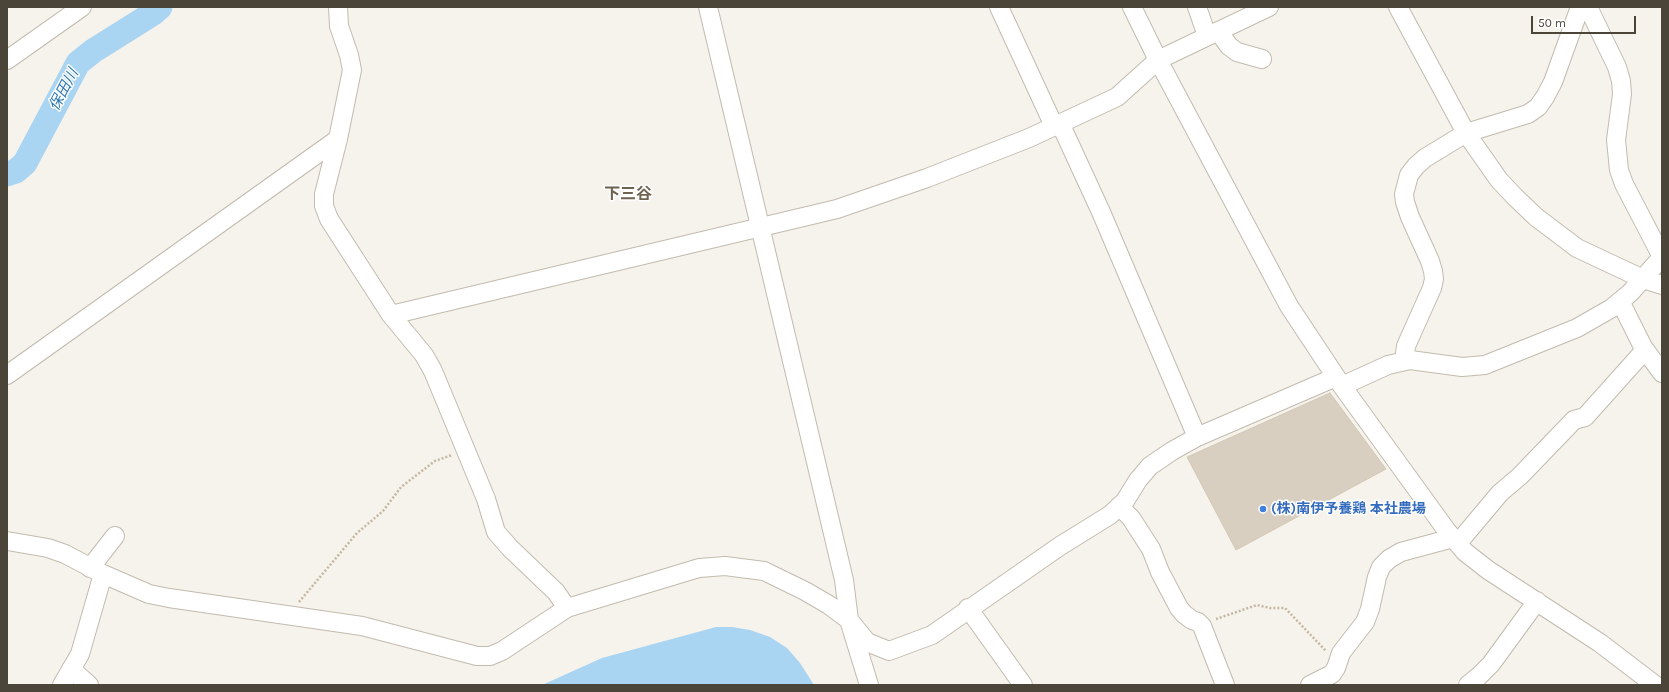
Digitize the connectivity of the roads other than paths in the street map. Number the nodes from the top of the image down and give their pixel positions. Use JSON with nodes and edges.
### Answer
{"nodes":[{"id":1,"x":82,"y":7,"type":"edge"},
{"id":2,"x":338,"y":7,"type":"edge"},
{"id":3,"x":708,"y":7,"type":"edge"},
{"id":4,"x":999,"y":7,"type":"edge"},
{"id":5,"x":1132,"y":7,"type":"edge"},
{"id":6,"x":1197,"y":7,"type":"edge"},
{"id":7,"x":1269,"y":7,"type":"edge"},
{"id":8,"x":1398,"y":7,"type":"edge"},
{"id":9,"x":1580,"y":7,"type":"edge"},
{"id":10,"x":1588,"y":7,"type":"edge"},
{"id":11,"x":1213,"y":33,"type":"junction"},
{"id":12,"x":1262,"y":59,"type":"dead end"},
{"id":13,"x":7,"y":60,"type":"edge"},
{"id":14,"x":1158,"y":60,"type":"junction"},
{"id":15,"x":1057,"y":124,"type":"junction"},
{"id":16,"x":1466,"y":133,"type":"junction"},
{"id":17,"x":338,"y":139,"type":"junction"},
{"id":18,"x":760,"y":228,"type":"junction"},
{"id":19,"x":1662,"y":257,"type":"edge"},
{"id":20,"x":1643,"y":279,"type":"junction"},
{"id":21,"x":1662,"y":285,"type":"edge"},
{"id":22,"x":1620,"y":301,"type":"junction"},
{"id":23,"x":391,"y":315,"type":"junction"},
{"id":24,"x":1645,"y":350,"type":"junction"},
{"id":25,"x":1404,"y":361,"type":"junction"},
{"id":26,"x":1662,"y":373,"type":"edge"},
{"id":27,"x":7,"y":375,"type":"edge"},
{"id":28,"x":1339,"y":382,"type":"junction"},
{"id":29,"x":1198,"y":437,"type":"junction"},
{"id":30,"x":1119,"y":506,"type":"junction"},
{"id":31,"x":115,"y":536,"type":"dead end"},
{"id":32,"x":7,"y":541,"type":"edge"},
{"id":33,"x":1456,"y":541,"type":"junction"},
{"id":34,"x":97,"y":571,"type":"junction"},
{"id":35,"x":1537,"y":602,"type":"junction"},
{"id":36,"x":567,"y":608,"type":"junction"},
{"id":37,"x":968,"y":608,"type":"junction"},
{"id":38,"x":849,"y":620,"type":"junction"},
{"id":39,"x":71,"y":669,"type":"junction"},
{"id":40,"x":1654,"y":681,"type":"edge"},
{"id":41,"x":62,"y":685,"type":"edge"},
{"id":42,"x":89,"y":685,"type":"edge"},
{"id":43,"x":869,"y":685,"type":"edge"},
{"id":44,"x":1023,"y":685,"type":"edge"},
{"id":45,"x":1225,"y":685,"type":"edge"},
{"id":46,"x":1310,"y":685,"type":"edge"},
{"id":47,"x":1468,"y":685,"type":"edge"}],
"edges":[{"from":1,"to":13,"type":"street"},
{"from":2,"to":17,"type":"street"},
{"from":3,"to":18,"type":"street"},
{"from":4,"to":15,"type":"street"},
{"from":5,"to":14,"type":"street"},
{"from":6,"to":11,"type":"street"},
{"from":7,"to":11,"type":"street"},
{"from":8,"to":16,"type":"street"},
{"from":9,"to":16,"type":"street"},
{"from":10,"to":19,"type":"street"},
{"from":11,"to":12,"type":"street"},
{"from":11,"to":14,"type":"street"},
{"from":14,"to":15,"type":"street"},
{"from":14,"to":28,"type":"street"},
{"from":15,"to":18,"type":"street"},
{"from":15,"to":29,"type":"street"},
{"from":16,"to":20,"type":"street"},
{"from":16,"to":25,"type":"street"},
{"from":17,"to":23,"type":"street"},
{"from":17,"to":27,"type":"street"},
{"from":18,"to":23,"type":"street"},
{"from":18,"to":38,"type":"street"},
{"from":19,"to":20,"type":"street"},
{"from":20,"to":21,"type":"street"},
{"from":20,"to":22,"type":"street"},
{"from":22,"to":24,"type":"street"},
{"from":22,"to":25,"type":"street"},
{"from":23,"to":36,"type":"street"},
{"from":24,"to":26,"type":"street"},
{"from":24,"to":33,"type":"street"},
{"from":25,"to":28,"type":"street"},
{"from":28,"to":29,"type":"street"},
{"from":28,"to":33,"type":"street"},
{"from":29,"to":30,"type":"street"},
{"from":30,"to":37,"type":"street"},
{"from":30,"to":45,"type":"street"},
{"from":31,"to":34,"type":"street"},
{"from":32,"to":34,"type":"street"},
{"from":33,"to":35,"type":"street"},
{"from":33,"to":46,"type":"street"},
{"from":34,"to":36,"type":"street"},
{"from":34,"to":39,"type":"street"},
{"from":35,"to":40,"type":"street"},
{"from":35,"to":47,"type":"street"},
{"from":36,"to":38,"type":"street"},
{"from":37,"to":38,"type":"street"},
{"from":37,"to":44,"type":"street"},
{"from":38,"to":43,"type":"street"},
{"from":39,"to":41,"type":"street"},
{"from":39,"to":42,"type":"street"}]}
